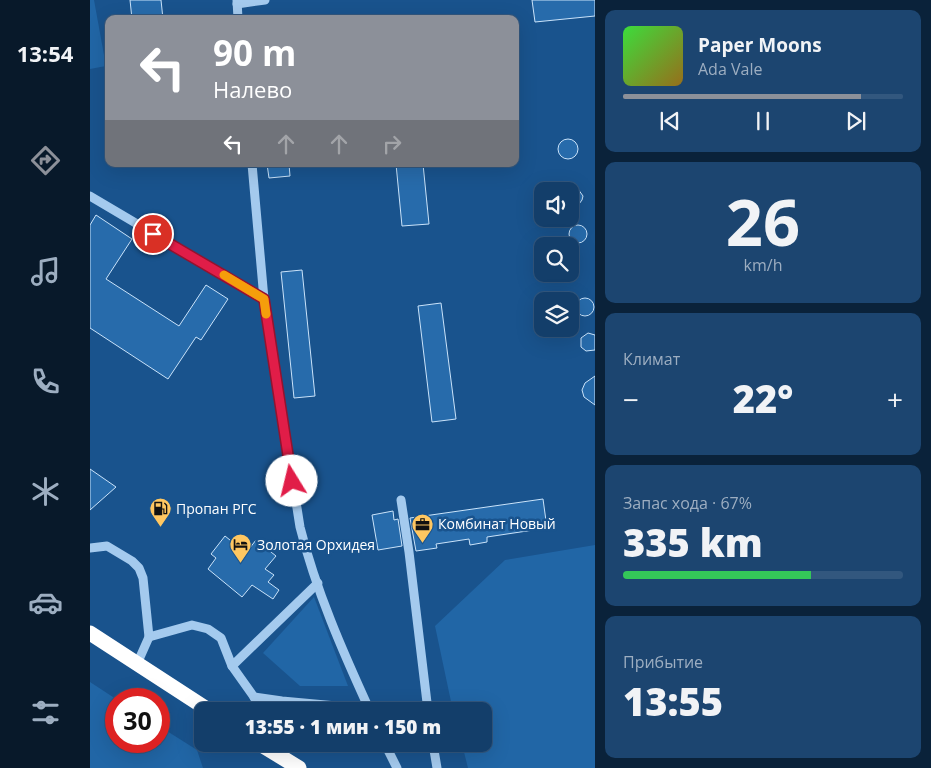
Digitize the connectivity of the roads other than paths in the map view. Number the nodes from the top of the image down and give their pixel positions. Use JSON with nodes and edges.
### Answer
{"nodes":[{"id":1,"x":265,"y":0,"type":"edge"},
{"id":2,"x":237,"y":2,"type":"edge"},
{"id":3,"x":238,"y":15,"type":"edge"},
{"id":4,"x":252,"y":167,"type":"edge"},
{"id":5,"x":90,"y":196,"type":"edge"},
{"id":6,"x":264,"y":299,"type":"junction"},
{"id":7,"x":401,"y":500,"type":"dead end"},
{"id":8,"x":90,"y":548,"type":"edge"},
{"id":9,"x":318,"y":583,"type":"junction"},
{"id":10,"x":90,"y":633,"type":"edge"},
{"id":11,"x":149,"y":637,"type":"junction"},
{"id":12,"x":137,"y":664,"type":"junction"},
{"id":13,"x":232,"y":666,"type":"junction"},
{"id":14,"x":254,"y":697,"type":"junction"},
{"id":15,"x":196,"y":702,"type":"edge"},
{"id":16,"x":256,"y":702,"type":"edge"},
{"id":17,"x":292,"y":702,"type":"edge"},
{"id":18,"x":367,"y":702,"type":"edge"},
{"id":19,"x":427,"y":702,"type":"edge"},
{"id":20,"x":273,"y":752,"type":"edge"},
{"id":21,"x":389,"y":752,"type":"edge"},
{"id":22,"x":435,"y":752,"type":"edge"},
{"id":23,"x":299,"y":768,"type":"edge"},
{"id":24,"x":397,"y":768,"type":"edge"},
{"id":25,"x":438,"y":768,"type":"edge"}],
"edges":[{"from":1,"to":2,"type":"street"},
{"from":2,"to":3,"type":"street"},
{"from":4,"to":6,"type":"street"},
{"from":5,"to":6,"type":"street"},
{"from":6,"to":9,"type":"street"},
{"from":7,"to":19,"type":"street"},
{"from":8,"to":11,"type":"street"},
{"from":9,"to":13,"type":"street"},
{"from":9,"to":18,"type":"street"},
{"from":10,"to":12,"type":"highway"},
{"from":11,"to":12,"type":"street"},
{"from":11,"to":13,"type":"street"},
{"from":12,"to":15,"type":"highway"},
{"from":13,"to":14,"type":"street"},
{"from":14,"to":16,"type":"street"},
{"from":14,"to":17,"type":"street"},
{"from":20,"to":23,"type":"highway"},
{"from":21,"to":24,"type":"street"},
{"from":22,"to":25,"type":"street"}]}
